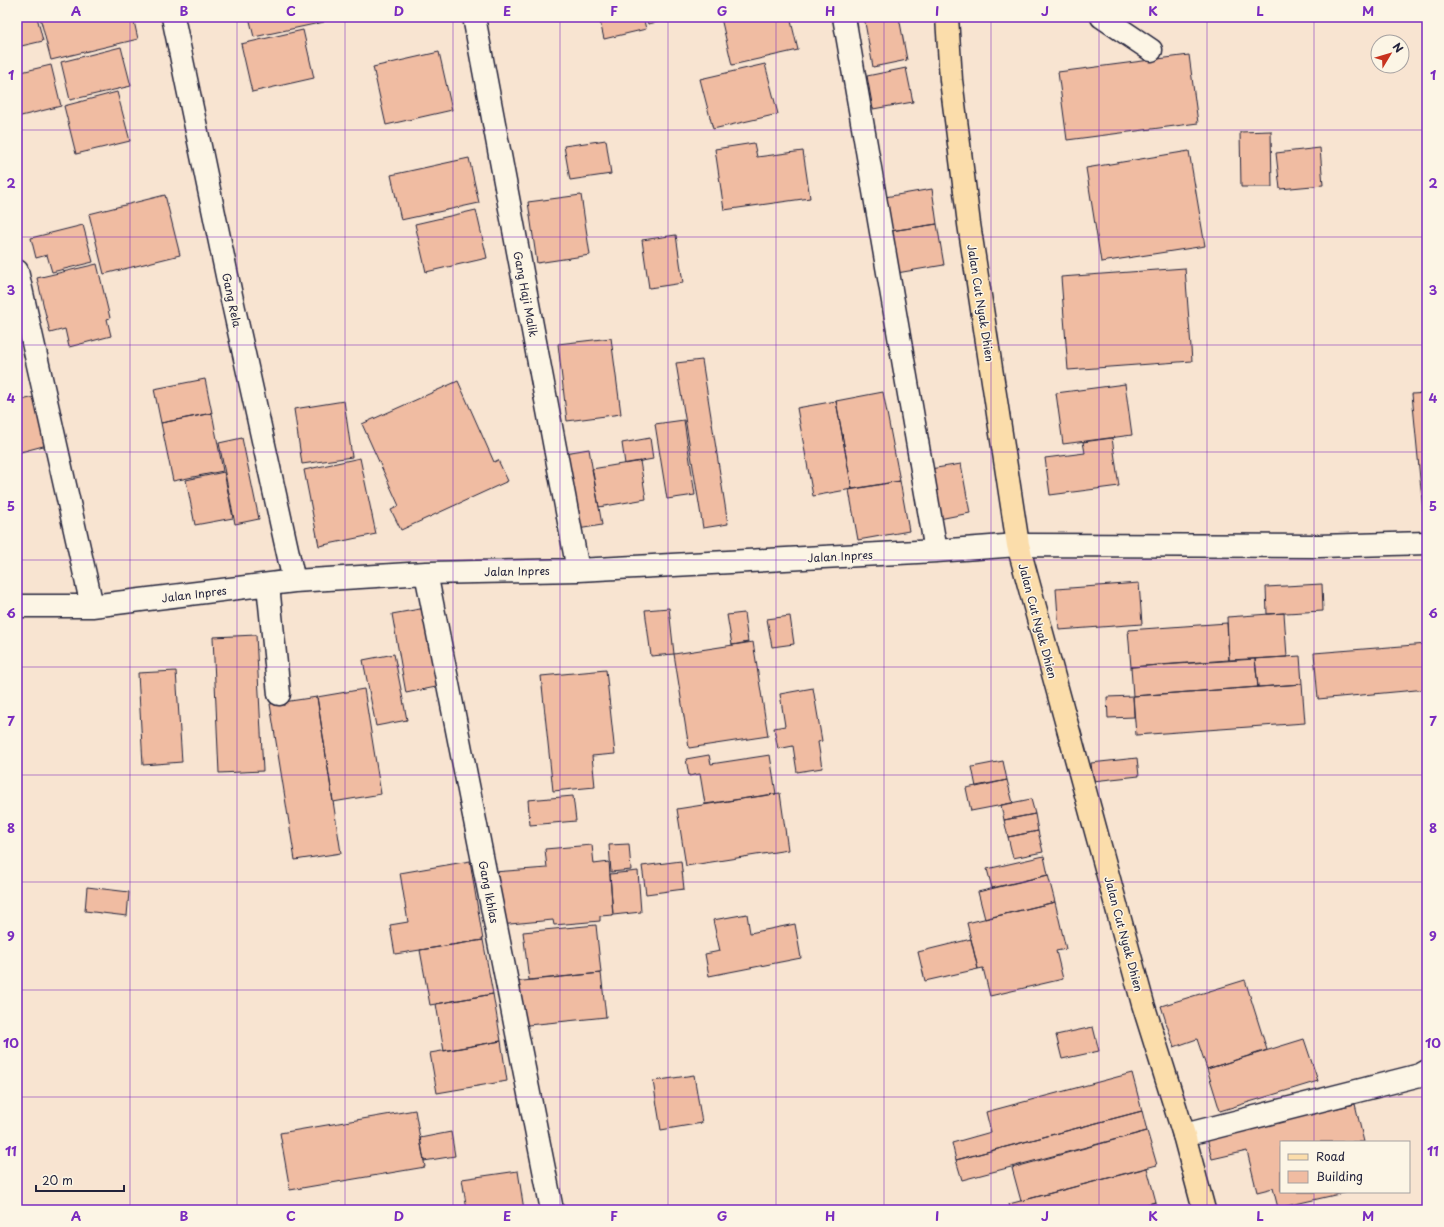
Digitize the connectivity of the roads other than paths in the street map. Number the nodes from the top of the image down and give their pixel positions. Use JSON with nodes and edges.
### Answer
{"nodes":[{"id":1,"x":173,"y":17,"type":"edge"},
{"id":2,"x":474,"y":17,"type":"edge"},
{"id":3,"x":844,"y":17,"type":"edge"},
{"id":4,"x":947,"y":17,"type":"edge"},
{"id":5,"x":1102,"y":17,"type":"edge"},
{"id":6,"x":1151,"y":50,"type":"dead end"},
{"id":7,"x":17,"y":271,"type":"edge"},
{"id":8,"x":1427,"y":543,"type":"edge"},
{"id":9,"x":1018,"y":545,"type":"junction"},
{"id":10,"x":936,"y":551,"type":"junction"},
{"id":11,"x":578,"y":570,"type":"junction"},
{"id":12,"x":426,"y":573,"type":"junction"},
{"id":13,"x":294,"y":582,"type":"junction"},
{"id":14,"x":268,"y":585,"type":"junction"},
{"id":15,"x":17,"y":606,"type":"edge"},
{"id":16,"x":92,"y":606,"type":"junction"},
{"id":17,"x":279,"y":694,"type":"dead end"},
{"id":18,"x":1427,"y":1071,"type":"edge"},
{"id":19,"x":1184,"y":1135,"type":"junction"},
{"id":20,"x":552,"y":1210,"type":"edge"},
{"id":21,"x":1204,"y":1210,"type":"edge"}],
"edges":[{"from":1,"to":13,"type":"street","name":"Gang Rela"},
{"from":2,"to":11,"type":"street","name":"Gang Haji Malik"},
{"from":3,"to":10,"type":"street"},
{"from":4,"to":9,"type":"main road","name":"Jalan Cut Nyak Dhien"},
{"from":5,"to":6,"type":"street"},
{"from":7,"to":16,"type":"street"},
{"from":8,"to":9,"type":"street","name":"Jalan Inpres"},
{"from":9,"to":10,"type":"street","name":"Jalan Inpres"},
{"from":9,"to":19,"type":"main road","name":"Jalan Cut Nyak Dhien"},
{"from":10,"to":11,"type":"street","name":"Jalan Inpres"},
{"from":11,"to":12,"type":"street","name":"Jalan Inpres"},
{"from":12,"to":13,"type":"street","name":"Jalan Inpres"},
{"from":12,"to":20,"type":"street","name":"Gang Ikhlas"},
{"from":13,"to":14,"type":"street","name":"Jalan Inpres"},
{"from":14,"to":16,"type":"street","name":"Jalan Inpres"},
{"from":14,"to":17,"type":"street"},
{"from":15,"to":16,"type":"street","name":"Jalan Inpres"},
{"from":18,"to":19,"type":"street"},
{"from":19,"to":21,"type":"main road","name":"Jalan Cut Nyak Dhien"}]}
